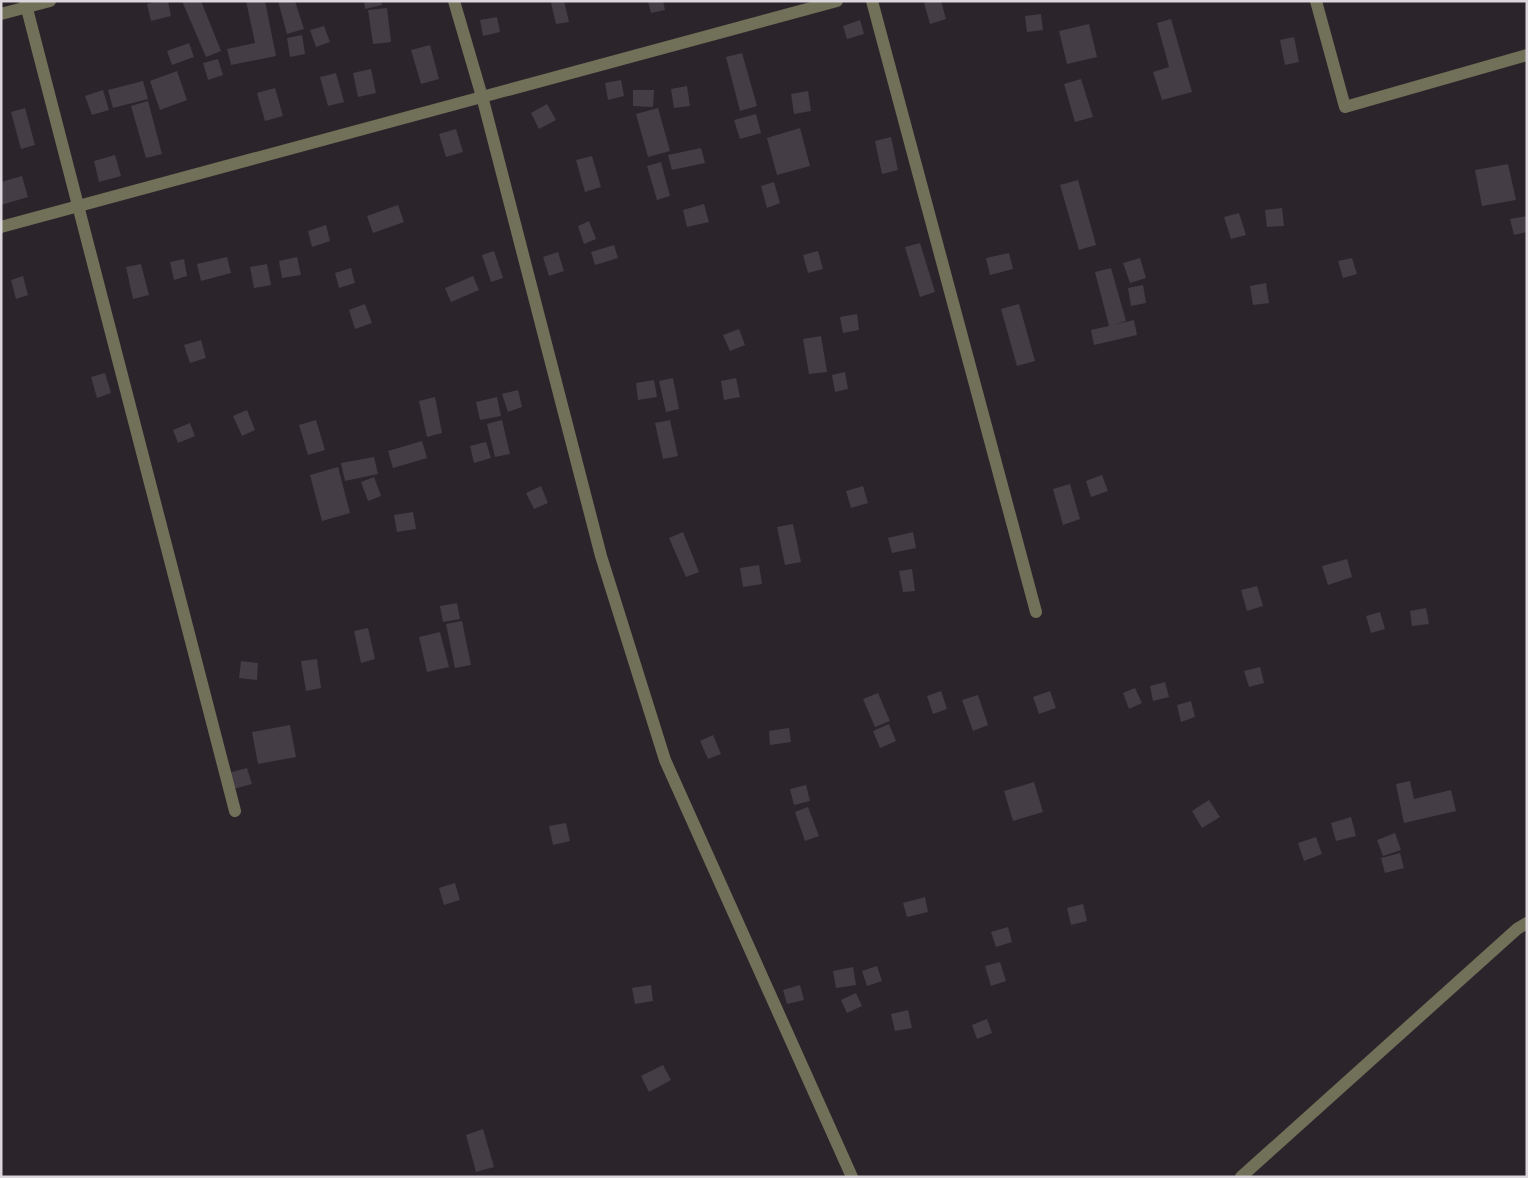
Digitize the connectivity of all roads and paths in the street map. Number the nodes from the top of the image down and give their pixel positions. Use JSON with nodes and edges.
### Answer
{"nodes":[{"id":1,"x":50,"y":1,"type":"edge"},
{"id":2,"x":454,"y":1,"type":"edge"},
{"id":3,"x":837,"y":1,"type":"edge"},
{"id":4,"x":872,"y":1,"type":"edge"},
{"id":5,"x":1316,"y":1,"type":"edge"},
{"id":6,"x":26,"y":4,"type":"edge"},
{"id":7,"x":1,"y":14,"type":"edge"},
{"id":8,"x":1527,"y":55,"type":"edge"},
{"id":9,"x":482,"y":98,"type":"junction"},
{"id":10,"x":78,"y":206,"type":"junction"},
{"id":11,"x":1,"y":227,"type":"edge"},
{"id":12,"x":1036,"y":612,"type":"dead end"},
{"id":13,"x":235,"y":811,"type":"dead end"},
{"id":14,"x":1527,"y":924,"type":"edge"},
{"id":15,"x":852,"y":1177,"type":"edge"},
{"id":16,"x":1241,"y":1177,"type":"edge"}],
"edges":[{"from":1,"to":6,"type":"street"},
{"from":2,"to":9,"type":"street"},
{"from":3,"to":9,"type":"street"},
{"from":4,"to":12,"type":"street"},
{"from":5,"to":8,"type":"street"},
{"from":6,"to":7,"type":"street"},
{"from":6,"to":10,"type":"street"},
{"from":9,"to":10,"type":"street"},
{"from":9,"to":15,"type":"street"},
{"from":10,"to":11,"type":"street"},
{"from":10,"to":13,"type":"street"},
{"from":14,"to":16,"type":"street"}]}
